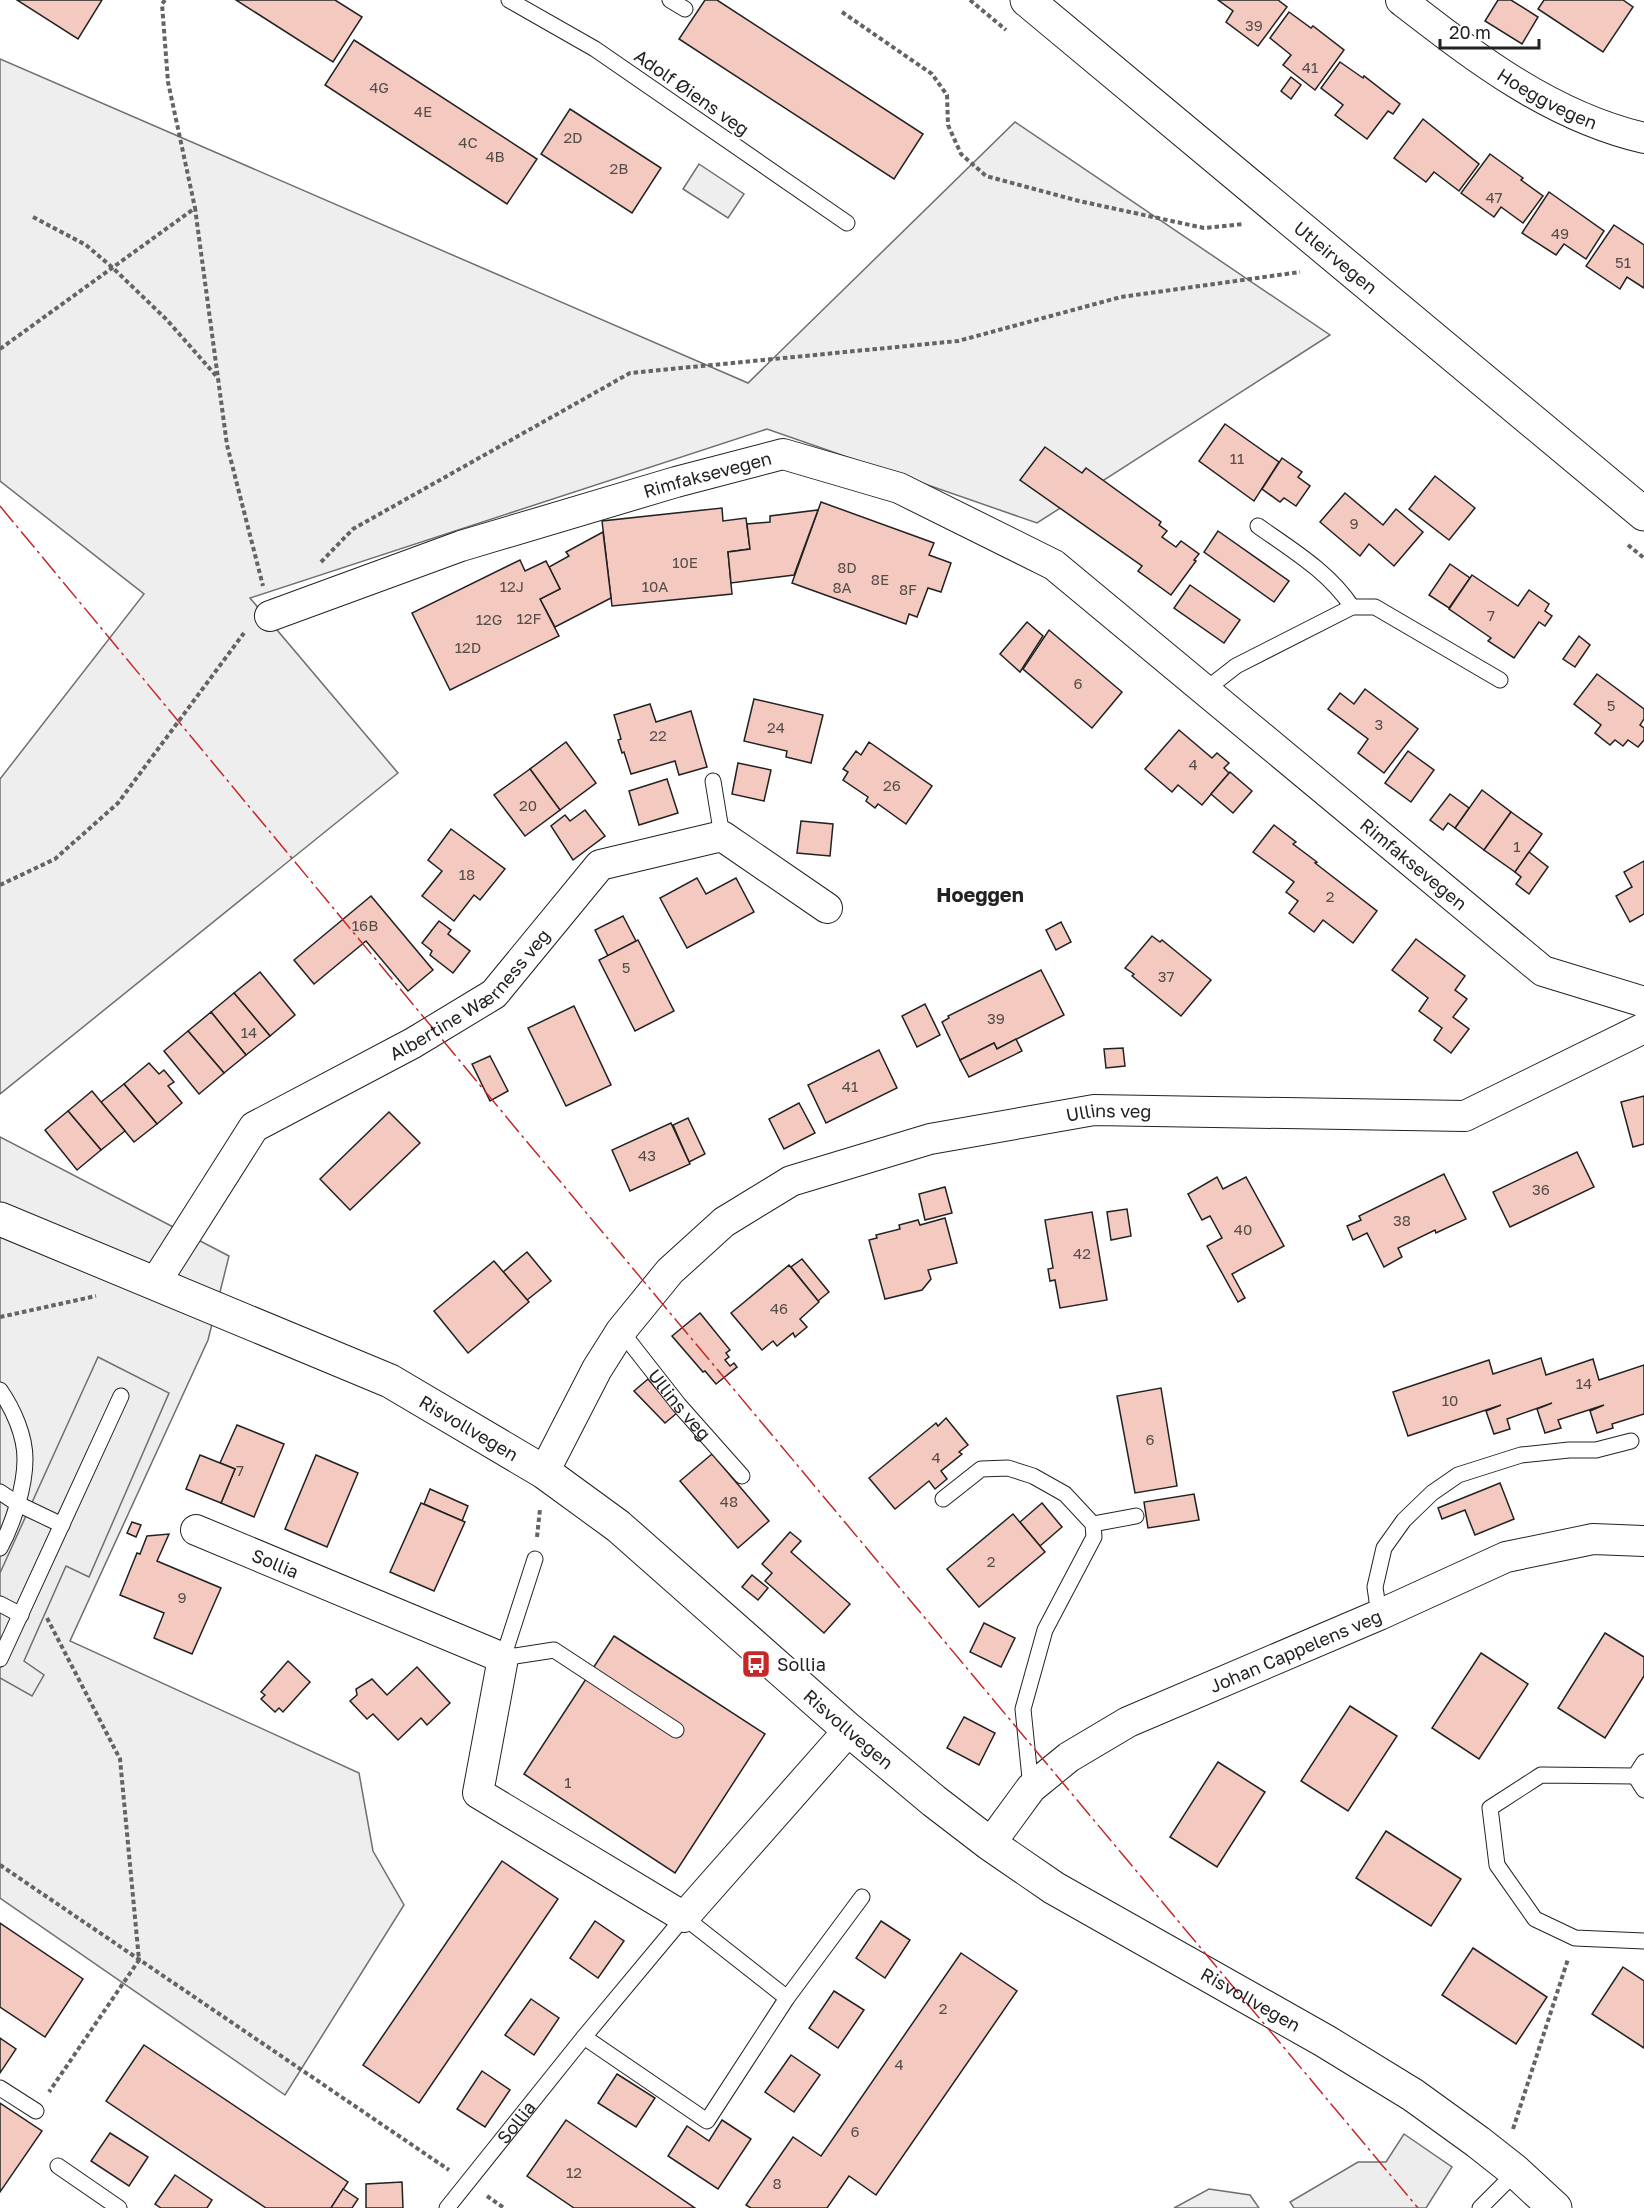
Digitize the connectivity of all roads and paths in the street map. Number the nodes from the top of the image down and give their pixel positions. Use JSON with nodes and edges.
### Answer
{"nodes":[{"id":1,"x":165,"y":0,"type":"edge"},
{"id":2,"x":509,"y":0,"type":"edge"},
{"id":3,"x":670,"y":0,"type":"edge"},
{"id":4,"x":1028,"y":0,"type":"edge"},
{"id":5,"x":1401,"y":0,"type":"edge"},
{"id":6,"x":685,"y":9,"type":"dead end"},
{"id":7,"x":842,"y":12,"type":"dead end"},
{"id":8,"x":1644,"y":138,"type":"edge"},
{"id":9,"x":195,"y":208,"type":"junction"},
{"id":10,"x":33,"y":216,"type":"dead end"},
{"id":11,"x":848,"y":223,"type":"dead end"},
{"id":12,"x":1243,"y":224,"type":"dead end"},
{"id":13,"x":113,"y":268,"type":"junction"},
{"id":14,"x":1301,"y":272,"type":"dead end"},
{"id":15,"x":0,"y":349,"type":"edge"},
{"id":16,"x":219,"y":378,"type":"junction"},
{"id":17,"x":1644,"y":514,"type":"edge"},
{"id":18,"x":1258,"y":526,"type":"dead end"},
{"id":19,"x":315,"y":568,"type":"dead end"},
{"id":20,"x":1352,"y":606,"type":"junction"},
{"id":21,"x":270,"y":616,"type":"junction"},
{"id":22,"x":1500,"y":680,"type":"dead end"},
{"id":23,"x":1204,"y":691,"type":"junction"},
{"id":24,"x":712,"y":781,"type":"dead end"},
{"id":25,"x":722,"y":836,"type":"junction"},
{"id":26,"x":0,"y":885,"type":"edge"},
{"id":27,"x":827,"y":908,"type":"dead end"},
{"id":28,"x":1644,"y":1002,"type":"edge"},
{"id":29,"x":1644,"y":1028,"type":"edge"},
{"id":30,"x":0,"y":1219,"type":"edge"},
{"id":31,"x":155,"y":1283,"type":"junction"},
{"id":32,"x":100,"y":1295,"type":"dead end"},
{"id":33,"x":0,"y":1317,"type":"edge"},
{"id":34,"x":621,"y":1332,"type":"junction"},
{"id":35,"x":0,"y":1390,"type":"edge"},
{"id":36,"x":121,"y":1396,"type":"dead end"},
{"id":37,"x":1631,"y":1441,"type":"dead end"},
{"id":38,"x":544,"y":1472,"type":"junction"},
{"id":39,"x":742,"y":1476,"type":"dead end"},
{"id":40,"x":0,"y":1492,"type":"edge"},
{"id":41,"x":942,"y":1499,"type":"dead end"},
{"id":42,"x":18,"y":1503,"type":"junction"},
{"id":43,"x":1136,"y":1516,"type":"dead end"},
{"id":44,"x":1093,"y":1524,"type":"junction"},
{"id":45,"x":62,"y":1525,"type":"junction"},
{"id":46,"x":196,"y":1530,"type":"dead end"},
{"id":47,"x":1644,"y":1541,"type":"edge"},
{"id":48,"x":0,"y":1548,"type":"edge"},
{"id":49,"x":535,"y":1558,"type":"joint"},
{"id":50,"x":30,"y":1596,"type":"junction"},
{"id":51,"x":0,"y":1604,"type":"edge"},
{"id":52,"x":21,"y":1615,"type":"junction"},
{"id":53,"x":1378,"y":1615,"type":"junction"},
{"id":54,"x":503,"y":1658,"type":"junction"},
{"id":55,"x":0,"y":1659,"type":"edge"},
{"id":56,"x":676,"y":1730,"type":"dead end"},
{"id":57,"x":849,"y":1730,"type":"junction"},
{"id":58,"x":1644,"y":1762,"type":"edge"},
{"id":59,"x":1635,"y":1776,"type":"junction"},
{"id":60,"x":1031,"y":1788,"type":"junction"},
{"id":61,"x":1644,"y":1790,"type":"edge"},
{"id":62,"x":990,"y":1844,"type":"junction"},
{"id":63,"x":0,"y":1865,"type":"edge"},
{"id":64,"x":862,"y":1898,"type":"dead end"},
{"id":65,"x":684,"y":1917,"type":"junction"},
{"id":66,"x":1575,"y":1938,"type":"junction"},
{"id":67,"x":1644,"y":1941,"type":"edge"},
{"id":68,"x":139,"y":1960,"type":"junction"},
{"id":69,"x":787,"y":1998,"type":"junction"},
{"id":70,"x":584,"y":2037,"type":"junction"},
{"id":71,"x":0,"y":2088,"type":"edge"},
{"id":72,"x":36,"y":2111,"type":"joint"},
{"id":73,"x":58,"y":2166,"type":"dead end"},
{"id":74,"x":1509,"y":2166,"type":"junction"},
{"id":75,"x":468,"y":2182,"type":"junction"},
{"id":76,"x":119,"y":2208,"type":"edge"},
{"id":77,"x":447,"y":2208,"type":"edge"},
{"id":78,"x":504,"y":2208,"type":"edge"},
{"id":79,"x":1480,"y":2208,"type":"edge"},
{"id":80,"x":1555,"y":2208,"type":"edge"}],
"edges":[{"from":1,"to":9,"type":"path"},
{"from":2,"to":11,"type":"lane","name":"Adolf Øiens veg"},
{"from":3,"to":6,"type":"lane"},
{"from":4,"to":17,"type":"street","name":"Utleirvegen"},
{"from":5,"to":8,"type":"street","name":"Hoeggvegen"},
{"from":7,"to":12,"type":"path"},
{"from":9,"to":13,"type":"path"},
{"from":9,"to":16,"type":"path"},
{"from":10,"to":13,"type":"path"},
{"from":13,"to":15,"type":"path"},
{"from":13,"to":16,"type":"path"},
{"from":14,"to":19,"type":"path"},
{"from":16,"to":21,"type":"path"},
{"from":18,"to":20,"type":"lane"},
{"from":20,"to":22,"type":"lane"},
{"from":20,"to":23,"type":"lane"},
{"from":21,"to":23,"type":"street","name":"Rimfaksevegen"},
{"from":21,"to":26,"type":"path"},
{"from":23,"to":28,"type":"street","name":"Rimfaksevegen"},
{"from":24,"to":25,"type":"lane"},
{"from":25,"to":27,"type":"street"},
{"from":25,"to":31,"type":"street","name":"Albertine Wærness veg"},
{"from":29,"to":34,"type":"street","name":"Ullins veg"},
{"from":30,"to":31,"type":"street","name":"Risvollvegen"},
{"from":31,"to":38,"type":"street","name":"Risvollvegen"},
{"from":32,"to":33,"type":"path"},
{"from":34,"to":38,"type":"street","name":"Ullins veg"},
{"from":34,"to":39,"type":"lane","name":"Ullins veg"},
{"from":35,"to":42,"type":"lane"},
{"from":36,"to":45,"type":"lane"},
{"from":37,"to":53,"type":"lane"},
{"from":38,"to":49,"type":"path"},
{"from":38,"to":57,"type":"street","name":"Risvollvegen"},
{"from":40,"to":42,"type":"lane"},
{"from":41,"to":44,"type":"lane"},
{"from":42,"to":45,"type":"lane"},
{"from":42,"to":48,"type":"lane"},
{"from":43,"to":44,"type":"lane"},
{"from":44,"to":60,"type":"lane"},
{"from":45,"to":50,"type":"lane"},
{"from":46,"to":54,"type":"street","name":"Sollia"},
{"from":47,"to":53,"type":"street","name":"Johan Cappelens veg"},
{"from":49,"to":54,"type":"lane"},
{"from":50,"to":52,"type":"lane"},
{"from":50,"to":68,"type":"path"},
{"from":51,"to":52,"type":"lane"},
{"from":52,"to":55,"type":"lane"},
{"from":53,"to":60,"type":"street","name":"Johan Cappelens veg"},
{"from":54,"to":56,"type":"lane"},
{"from":54,"to":65,"type":"street"},
{"from":57,"to":62,"type":"street","name":"Risvollvegen"},
{"from":57,"to":65,"type":"street","name":"Sollia"},
{"from":58,"to":59,"type":"lane"},
{"from":59,"to":61,"type":"lane"},
{"from":59,"to":66,"type":"lane"},
{"from":60,"to":62,"type":"street","name":"Johan Cappelens veg"},
{"from":62,"to":74,"type":"street","name":"Risvollvegen"},
{"from":63,"to":68,"type":"path"},
{"from":64,"to":69,"type":"lane"},
{"from":65,"to":69,"type":"lane"},
{"from":65,"to":70,"type":"lane","name":"Sollia"},
{"from":66,"to":67,"type":"lane"},
{"from":66,"to":74,"type":"path"},
{"from":68,"to":72,"type":"path"},
{"from":68,"to":75,"type":"path"},
{"from":69,"to":70,"type":"lane"},
{"from":70,"to":75,"type":"lane","name":"Sollia"},
{"from":71,"to":72,"type":"lane"},
{"from":73,"to":76,"type":"lane"},
{"from":74,"to":79,"type":"lane"},
{"from":74,"to":80,"type":"street","name":"Risvollvegen"},
{"from":75,"to":77,"type":"lane","name":"Sollia"},
{"from":75,"to":78,"type":"path"}]}
